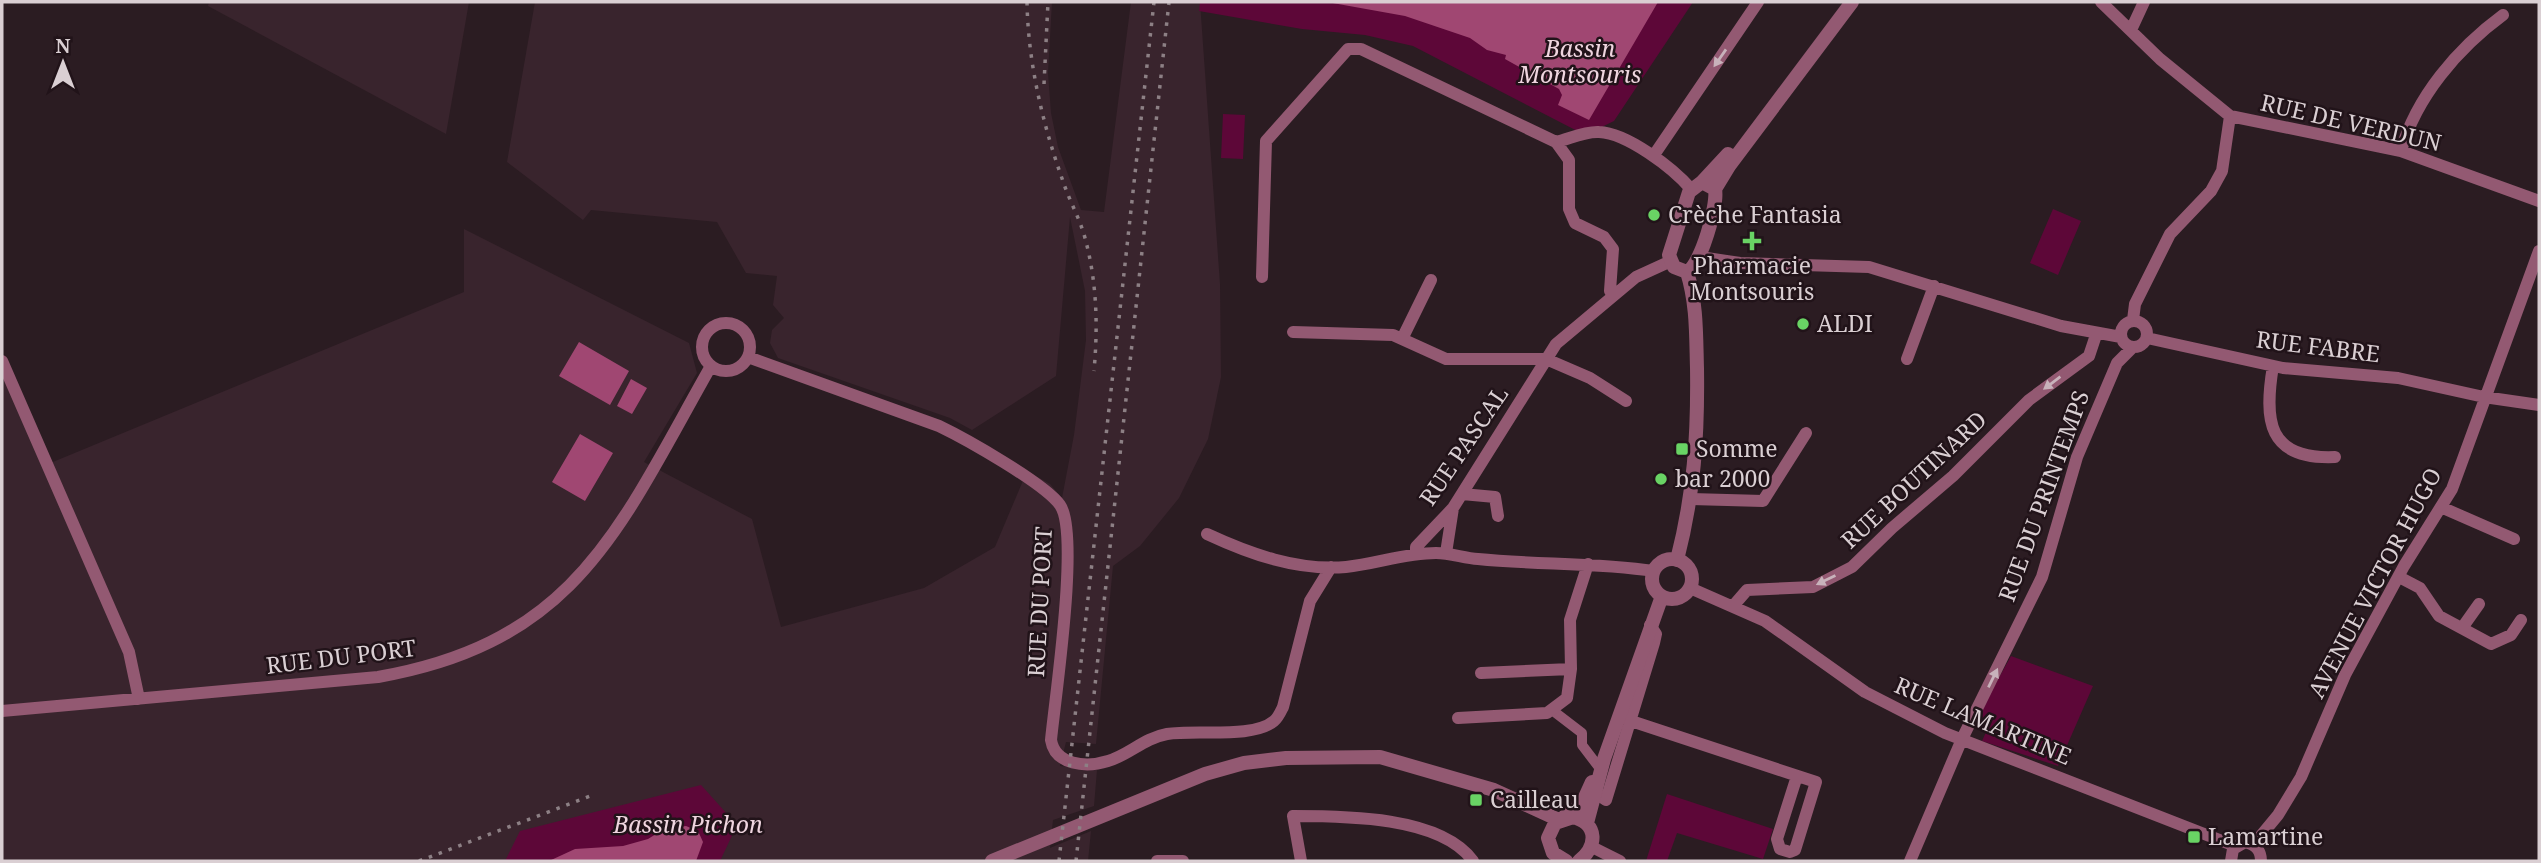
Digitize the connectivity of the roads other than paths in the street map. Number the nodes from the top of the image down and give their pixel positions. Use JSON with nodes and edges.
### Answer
{"nodes":[{"id":1,"x":1758,"y":2,"type":"edge"},
{"id":2,"x":1843,"y":2,"type":"edge"},
{"id":3,"x":1852,"y":2,"type":"edge"},
{"id":4,"x":2101,"y":2,"type":"edge"},
{"id":5,"x":2144,"y":2,"type":"edge"},
{"id":6,"x":2503,"y":15,"type":"dead end"},
{"id":7,"x":2130,"y":30,"type":"junction"},
{"id":8,"x":2230,"y":116,"type":"junction"},
{"id":9,"x":1556,"y":142,"type":"junction"},
{"id":10,"x":2401,"y":151,"type":"junction"},
{"id":11,"x":1654,"y":155,"type":"junction"},
{"id":12,"x":1703,"y":187,"type":"junction"},
{"id":13,"x":2539,"y":201,"type":"edge"},
{"id":14,"x":2539,"y":251,"type":"edge"},
{"id":15,"x":1700,"y":257,"type":"junction"},
{"id":16,"x":1671,"y":261,"type":"junction"},
{"id":17,"x":1687,"y":272,"type":"junction"},
{"id":18,"x":1262,"y":277,"type":"dead end"},
{"id":19,"x":1431,"y":280,"type":"dead end"},
{"id":20,"x":1934,"y":286,"type":"junction"},
{"id":21,"x":1613,"y":296,"type":"junction"},
{"id":22,"x":2133,"y":320,"type":"junction"},
{"id":23,"x":1293,"y":331,"type":"dead end"},
{"id":24,"x":2096,"y":335,"type":"junction"},
{"id":25,"x":2121,"y":337,"type":"junction"},
{"id":26,"x":2147,"y":338,"type":"junction"},
{"id":27,"x":1402,"y":339,"type":"junction"},
{"id":28,"x":2133,"y":347,"type":"junction"},
{"id":29,"x":748,"y":357,"type":"junction"},
{"id":30,"x":1546,"y":359,"type":"junction"},
{"id":31,"x":1907,"y":359,"type":"dead end"},
{"id":32,"x":2,"y":361,"type":"edge"},
{"id":33,"x":711,"y":366,"type":"junction"},
{"id":34,"x":2273,"y":366,"type":"junction"},
{"id":35,"x":2484,"y":397,"type":"junction"},
{"id":36,"x":1626,"y":401,"type":"dead end"},
{"id":37,"x":2539,"y":405,"type":"edge"},
{"id":38,"x":1806,"y":433,"type":"dead end"},
{"id":39,"x":2334,"y":457,"type":"dead end"},
{"id":40,"x":1462,"y":494,"type":"junction"},
{"id":41,"x":1691,"y":499,"type":"junction"},
{"id":42,"x":1453,"y":508,"type":"junction"},
{"id":43,"x":2443,"y":508,"type":"junction"},
{"id":44,"x":1498,"y":516,"type":"dead end"},
{"id":45,"x":1207,"y":534,"type":"dead end"},
{"id":46,"x":2514,"y":538,"type":"dead end"},
{"id":47,"x":1416,"y":553,"type":"junction"},
{"id":48,"x":1446,"y":553,"type":"junction"},
{"id":49,"x":1677,"y":560,"type":"junction"},
{"id":50,"x":1588,"y":564,"type":"junction"},
{"id":51,"x":1331,"y":567,"type":"junction"},
{"id":52,"x":1654,"y":572,"type":"junction"},
{"id":53,"x":2399,"y":577,"type":"junction"},
{"id":54,"x":1690,"y":588,"type":"junction"},
{"id":55,"x":1662,"y":596,"type":"junction"},
{"id":56,"x":2479,"y":604,"type":"dead end"},
{"id":57,"x":1734,"y":606,"type":"junction"},
{"id":58,"x":2521,"y":620,"type":"dead end"},
{"id":59,"x":2462,"y":628,"type":"junction"},
{"id":60,"x":1571,"y":669,"type":"junction"},
{"id":61,"x":1481,"y":673,"type":"dead end"},
{"id":62,"x":139,"y":699,"type":"junction"},
{"id":63,"x":1552,"y":710,"type":"junction"},
{"id":64,"x":2,"y":711,"type":"edge"},
{"id":65,"x":1458,"y":718,"type":"dead end"},
{"id":66,"x":1625,"y":719,"type":"junction"},
{"id":67,"x":1962,"y":738,"type":"junction"},
{"id":68,"x":1601,"y":763,"type":"junction"},
{"id":69,"x":1797,"y":776,"type":"junction"},
{"id":70,"x":1601,"y":797,"type":"junction"},
{"id":71,"x":1601,"y":814,"type":"dead end"},
{"id":72,"x":1587,"y":823,"type":"junction"},
{"id":73,"x":1554,"y":825,"type":"junction"},
{"id":74,"x":2254,"y":844,"type":"junction"},
{"id":75,"x":1592,"y":846,"type":"junction"},
{"id":76,"x":2235,"y":846,"type":"junction"},
{"id":77,"x":992,"y":861,"type":"edge"},
{"id":78,"x":1157,"y":861,"type":"edge"},
{"id":79,"x":1183,"y":861,"type":"edge"},
{"id":80,"x":1301,"y":861,"type":"edge"},
{"id":81,"x":1473,"y":861,"type":"edge"},
{"id":82,"x":1570,"y":861,"type":"edge"},
{"id":83,"x":1620,"y":861,"type":"edge"},
{"id":84,"x":1910,"y":861,"type":"edge"},
{"id":85,"x":2231,"y":861,"type":"edge"},
{"id":86,"x":2261,"y":861,"type":"edge"}],
"edges":[{"from":1,"to":11,"type":"street","one_way":true},
{"from":2,"to":12,"type":"street"},
{"from":3,"to":12,"type":"street"},
{"from":4,"to":7,"type":"street"},
{"from":5,"to":7,"type":"street"},
{"from":6,"to":10,"type":"street"},
{"from":7,"to":8,"type":"street"},
{"from":8,"to":10,"type":"street","name":"RUE DE VERDUN"},
{"from":8,"to":22,"type":"street"},
{"from":9,"to":11,"type":"street"},
{"from":9,"to":18,"type":"street"},
{"from":9,"to":21,"type":"street"},
{"from":10,"to":13,"type":"street","name":"RUE DE VERDUN"},
{"from":11,"to":12,"type":"street"},
{"from":12,"to":15,"type":"street"},
{"from":12,"to":16,"type":"street"},
{"from":14,"to":35,"type":"street","name":"AVENUE VICTOR HUGO"},
{"from":15,"to":17,"type":"street"},
{"from":15,"to":20,"type":"street"},
{"from":16,"to":17,"type":"street"},
{"from":16,"to":21,"type":"street","name":"RUE PASCAL"},
{"from":17,"to":41,"type":"street"},
{"from":19,"to":27,"type":"street"},
{"from":20,"to":24,"type":"street"},
{"from":20,"to":31,"type":"street"},
{"from":21,"to":30,"type":"street","name":"RUE PASCAL"},
{"from":22,"to":25,"type":"street"},
{"from":22,"to":26,"type":"street"},
{"from":23,"to":27,"type":"street"},
{"from":24,"to":25,"type":"street"},
{"from":24,"to":57,"type":"street","name":"RUE BOUTINARD","one_way":true},
{"from":25,"to":28,"type":"street"},
{"from":26,"to":28,"type":"street"},
{"from":26,"to":34,"type":"street","name":"RUE FABRE"},
{"from":27,"to":30,"type":"street"},
{"from":67,"to":28,"type":"street","name":"RUE DU PRINTEMPS","one_way":true},
{"from":29,"to":33,"type":"street"},
{"from":29,"to":33,"type":"street"},
{"from":29,"to":51,"type":"street","name":"RUE DU PORT"},
{"from":30,"to":36,"type":"street"},
{"from":30,"to":40,"type":"street","name":"RUE PASCAL"},
{"from":32,"to":62,"type":"street"},
{"from":33,"to":62,"type":"street","name":"RUE DU PORT"},
{"from":34,"to":35,"type":"street","name":"RUE FABRE"},
{"from":34,"to":39,"type":"street"},
{"from":35,"to":37,"type":"street","name":"RUE FABRE"},
{"from":35,"to":43,"type":"street","name":"AVENUE VICTOR HUGO"},
{"from":38,"to":41,"type":"street"},
{"from":40,"to":42,"type":"street","name":"RUE PASCAL"},
{"from":40,"to":44,"type":"street"},
{"from":41,"to":49,"type":"street"},
{"from":42,"to":47,"type":"street","name":"RUE PASCAL"},
{"from":42,"to":48,"type":"street"},
{"from":43,"to":46,"type":"street"},
{"from":43,"to":53,"type":"street","name":"AVENUE VICTOR HUGO"},
{"from":45,"to":51,"type":"street"},
{"from":47,"to":48,"type":"street"},
{"from":47,"to":51,"type":"street"},
{"from":48,"to":50,"type":"street"},
{"from":49,"to":52,"type":"street"},
{"from":49,"to":54,"type":"street"},
{"from":50,"to":52,"type":"street"},
{"from":50,"to":60,"type":"street"},
{"from":52,"to":55,"type":"street"},
{"from":53,"to":59,"type":"street"},
{"from":53,"to":74,"type":"street","name":"AVENUE VICTOR HUGO"},
{"from":54,"to":55,"type":"street"},
{"from":54,"to":57,"type":"street","name":"RUE LAMARTINE"},
{"from":55,"to":66,"type":"street"},
{"from":56,"to":59,"type":"street"},
{"from":57,"to":67,"type":"street","name":"RUE LAMARTINE"},
{"from":58,"to":59,"type":"street"},
{"from":60,"to":61,"type":"street"},
{"from":60,"to":63,"type":"street"},
{"from":62,"to":64,"type":"street","name":"RUE DU PORT"},
{"from":63,"to":65,"type":"street"},
{"from":63,"to":68,"type":"street"},
{"from":66,"to":68,"type":"street"},
{"from":66,"to":69,"type":"street"},
{"from":66,"to":70,"type":"street"},
{"from":67,"to":76,"type":"street","name":"RUE LAMARTINE"},
{"from":67,"to":84,"type":"street","name":"RUE DU PRINTEMPS"},
{"from":68,"to":70,"type":"street"},
{"from":68,"to":73,"type":"street"},
{"from":69,"to":69,"type":"street"},
{"from":70,"to":71,"type":"street"},
{"from":70,"to":72,"type":"street"},
{"from":72,"to":73,"type":"street"},
{"from":72,"to":75,"type":"street"},
{"from":73,"to":77,"type":"street"},
{"from":73,"to":82,"type":"street"},
{"from":74,"to":76,"type":"street"},
{"from":74,"to":86,"type":"street"},
{"from":75,"to":82,"type":"street"},
{"from":75,"to":83,"type":"street"},
{"from":76,"to":85,"type":"street"},
{"from":78,"to":79,"type":"street"},
{"from":80,"to":81,"type":"street"}]}
